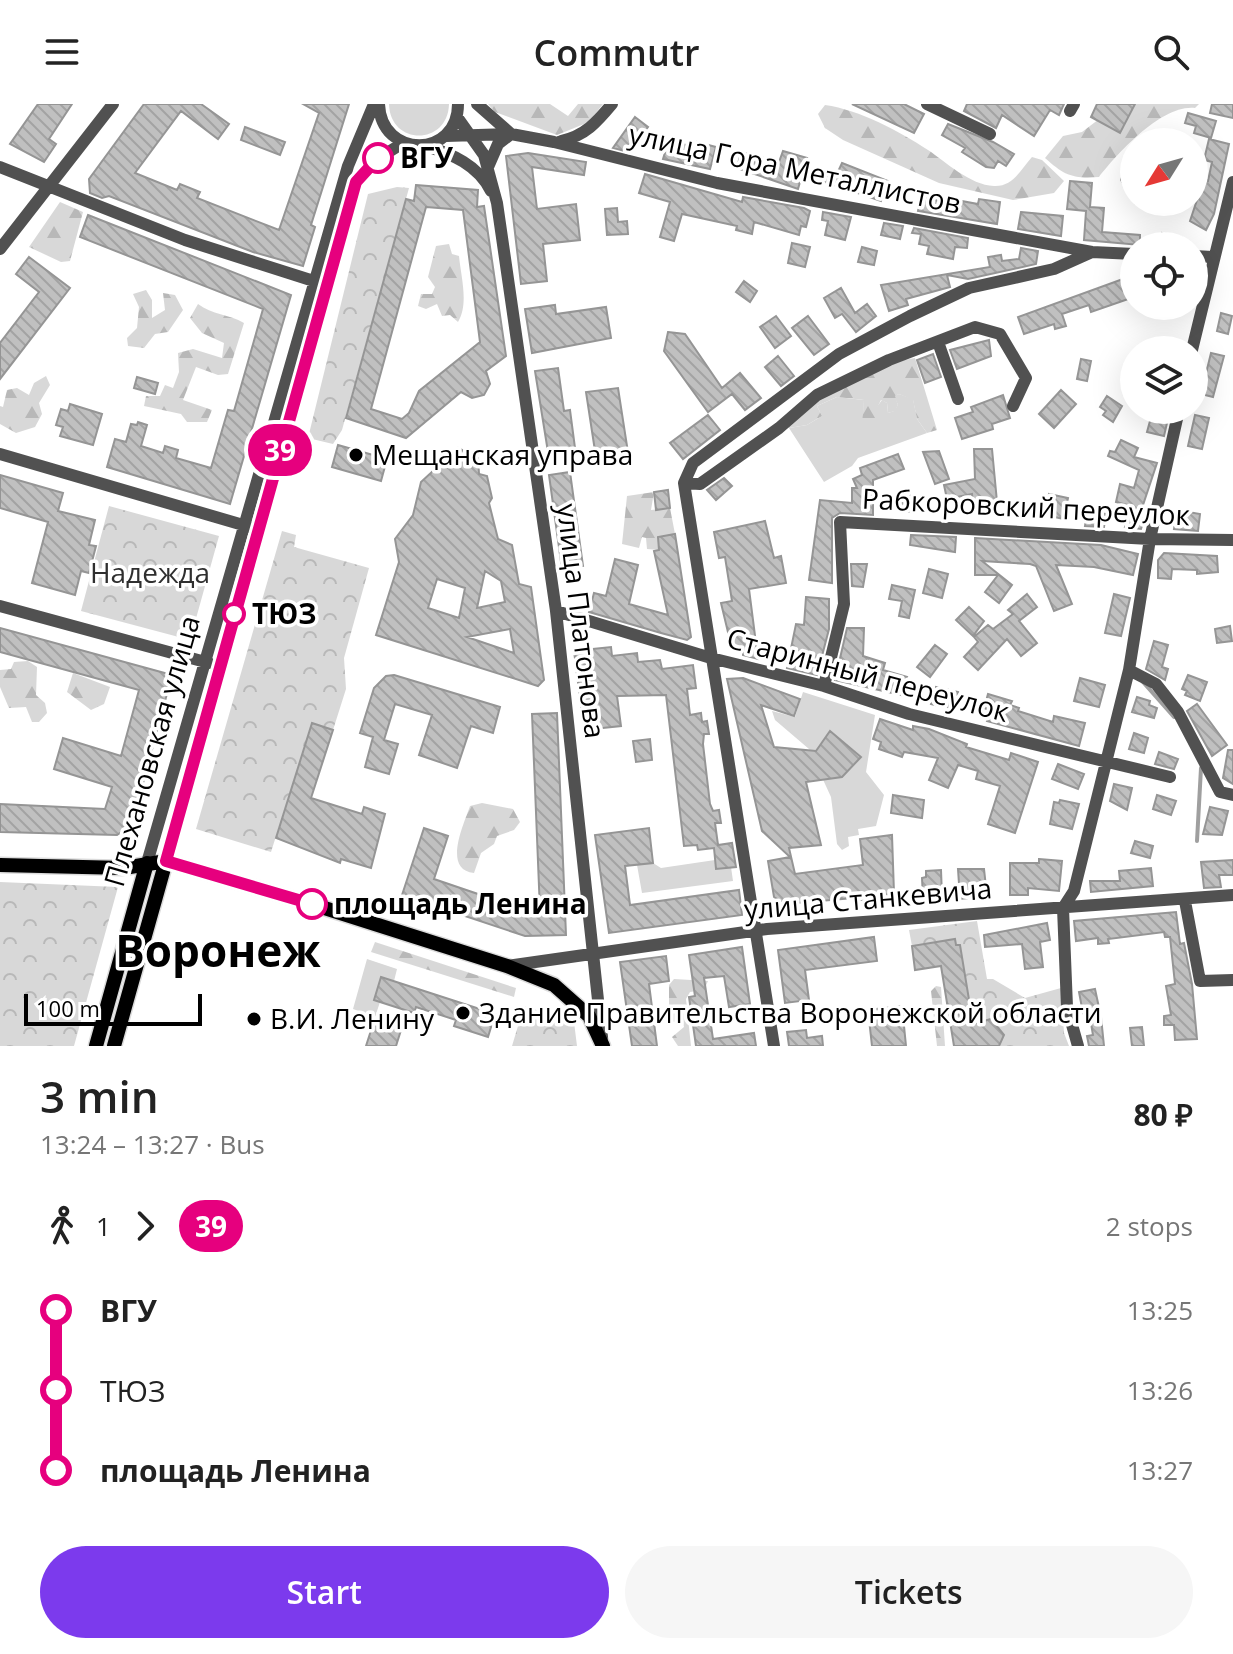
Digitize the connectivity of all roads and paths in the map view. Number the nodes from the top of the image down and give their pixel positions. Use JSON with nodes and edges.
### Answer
{"nodes":[{"id":1,"x":113,"y":104,"type":"edge"},
{"id":2,"x":376,"y":104,"type":"edge"},
{"id":3,"x":477,"y":104,"type":"edge"},
{"id":4,"x":612,"y":104,"type":"edge"},
{"id":5,"x":927,"y":104,"type":"edge"},
{"id":6,"x":458,"y":111,"type":"edge"},
{"id":7,"x":472,"y":134,"type":"junction"},
{"id":8,"x":511,"y":134,"type":"junction"},
{"id":9,"x":990,"y":134,"type":"dead end"},
{"id":10,"x":446,"y":136,"type":"junction"},
{"id":11,"x":554,"y":142,"type":"junction"},
{"id":12,"x":403,"y":143,"type":"junction"},
{"id":13,"x":426,"y":146,"type":"junction"},
{"id":14,"x":0,"y":167,"type":"edge"},
{"id":15,"x":488,"y":167,"type":"junction"},
{"id":16,"x":1233,"y":182,"type":"edge"},
{"id":17,"x":49,"y":185,"type":"junction"},
{"id":18,"x":497,"y":203,"type":"junction"},
{"id":19,"x":0,"y":249,"type":"edge"},
{"id":20,"x":1092,"y":252,"type":"junction"},
{"id":21,"x":1120,"y":253,"type":"edge"},
{"id":22,"x":1208,"y":257,"type":"edge"},
{"id":23,"x":1212,"y":257,"type":"junction"},
{"id":24,"x":321,"y":284,"type":"junction"},
{"id":25,"x":1195,"y":336,"type":"edge"},
{"id":26,"x":938,"y":342,"type":"junction"},
{"id":27,"x":958,"y":399,"type":"dead end"},
{"id":28,"x":1013,"y":406,"type":"dead end"},
{"id":29,"x":1176,"y":424,"type":"edge"},
{"id":30,"x":0,"y":454,"type":"edge"},
{"id":31,"x":684,"y":483,"type":"junction"},
{"id":32,"x":244,"y":526,"type":"junction"},
{"id":33,"x":258,"y":528,"type":"junction"},
{"id":34,"x":1150,"y":539,"type":"junction"},
{"id":35,"x":1233,"y":540,"type":"edge"},
{"id":36,"x":0,"y":606,"type":"edge"},
{"id":37,"x":556,"y":611,"type":"junction"},
{"id":38,"x":711,"y":658,"type":"junction"},
{"id":39,"x":205,"y":661,"type":"junction"},
{"id":40,"x":220,"y":665,"type":"junction"},
{"id":41,"x":1129,"y":670,"type":"junction"},
{"id":42,"x":824,"y":686,"type":"junction"},
{"id":43,"x":1104,"y":759,"type":"junction"},
{"id":44,"x":1170,"y":777,"type":"dead end"},
{"id":45,"x":1233,"y":795,"type":"edge"},
{"id":46,"x":166,"y":861,"type":"junction"},
{"id":47,"x":147,"y":863,"type":"junction"},
{"id":48,"x":0,"y":865,"type":"edge"},
{"id":49,"x":1233,"y":895,"type":"edge"},
{"id":50,"x":1185,"y":901,"type":"junction"},
{"id":51,"x":1063,"y":908,"type":"junction"},
{"id":52,"x":757,"y":930,"type":"junction"},
{"id":53,"x":592,"y":954,"type":"junction"},
{"id":54,"x":507,"y":966,"type":"junction"},
{"id":55,"x":1233,"y":980,"type":"edge"},
{"id":56,"x":602,"y":1044,"type":"edge"},
{"id":57,"x":96,"y":1046,"type":"edge"},
{"id":58,"x":114,"y":1046,"type":"edge"},
{"id":59,"x":774,"y":1046,"type":"edge"},
{"id":60,"x":1078,"y":1046,"type":"edge"}],
"edges":[{"from":1,"to":17,"type":"street"},
{"from":2,"to":12,"type":"street"},
{"from":2,"to":24,"type":"street","name":"Плехановская улица"},
{"from":3,"to":8,"type":"street"},
{"from":4,"to":11,"type":"street"},
{"from":5,"to":9,"type":"street"},
{"from":6,"to":7,"type":"street","name":"улица Платонова"},
{"from":6,"to":10,"type":"street"},
{"from":7,"to":8,"type":"street","name":"улица Гора Металлистов"},
{"from":7,"to":10,"type":"street","name":"улица Гора Металлистов"},
{"from":7,"to":15,"type":"street","name":"улица Платонова"},
{"from":8,"to":11,"type":"street","name":"улица Гора Металлистов"},
{"from":8,"to":15,"type":"street"},
{"from":10,"to":13,"type":"street"},
{"from":11,"to":20,"type":"street","name":"улица Гора Металлистов"},
{"from":12,"to":13,"type":"street","name":"улица Платонова"},
{"from":12,"to":24,"type":"street","name":"Плехановская улица"},
{"from":13,"to":18,"type":"street","name":"улица Платонова"},
{"from":14,"to":17,"type":"street"},
{"from":15,"to":18,"type":"street","name":"улица Платонова"},
{"from":16,"to":23,"type":"street"},
{"from":17,"to":19,"type":"street"},
{"from":17,"to":24,"type":"street"},
{"from":18,"to":37,"type":"street","name":"улица Платонова"},
{"from":20,"to":21,"type":"street","name":"улица Гора Металлистов"},
{"from":20,"to":31,"type":"street"},
{"from":22,"to":23,"type":"street"},
{"from":23,"to":25,"type":"street"},
{"from":24,"to":32,"type":"street","name":"Плехановская улица"},
{"from":24,"to":33,"type":"street","name":"Плехановская улица"},
{"from":26,"to":27,"type":"street"},
{"from":26,"to":28,"type":"street"},
{"from":26,"to":31,"type":"street"},
{"from":29,"to":34,"type":"street"},
{"from":30,"to":32,"type":"street"},
{"from":31,"to":38,"type":"street"},
{"from":32,"to":33,"type":"street"},
{"from":32,"to":39,"type":"street","name":"Плехановская улица"},
{"from":33,"to":40,"type":"street","name":"Плехановская улица"},
{"from":34,"to":35,"type":"street","name":"Рабкоровский переулок"},
{"from":34,"to":41,"type":"street"},
{"from":34,"to":42,"type":"street","name":"Рабкоровский переулок"},
{"from":36,"to":39,"type":"street"},
{"from":37,"to":38,"type":"street","name":"Старинный переулок"},
{"from":37,"to":53,"type":"street","name":"улица Платонова"},
{"from":38,"to":42,"type":"street","name":"Старинный переулок"},
{"from":38,"to":52,"type":"street"},
{"from":39,"to":40,"type":"street"},
{"from":39,"to":47,"type":"street","name":"Плехановская улица"},
{"from":40,"to":46,"type":"street","name":"Плехановская улица"},
{"from":41,"to":43,"type":"street"},
{"from":41,"to":45,"type":"street"},
{"from":42,"to":43,"type":"street","name":"Старинный переулок"},
{"from":43,"to":44,"type":"street","name":"Старинный переулок"},
{"from":43,"to":51,"type":"street"},
{"from":46,"to":47,"type":"main road"},
{"from":46,"to":54,"type":"main road"},
{"from":46,"to":58,"type":"main road","name":"Плехановская улица"},
{"from":47,"to":48,"type":"main road"},
{"from":47,"to":57,"type":"main road","name":"Плехановская улица"},
{"from":49,"to":50,"type":"street","name":"улица Станкевича"},
{"from":50,"to":51,"type":"street","name":"улица Станкевича"},
{"from":50,"to":55,"type":"street"},
{"from":51,"to":52,"type":"street","name":"улица Станкевича"},
{"from":51,"to":60,"type":"street"},
{"from":52,"to":53,"type":"street","name":"улица Станкевича"},
{"from":52,"to":59,"type":"street"},
{"from":53,"to":54,"type":"street","name":"улица Станкевича"},
{"from":53,"to":56,"type":"street","name":"улица Платонова"},
{"from":54,"to":56,"type":"main road"}]}
